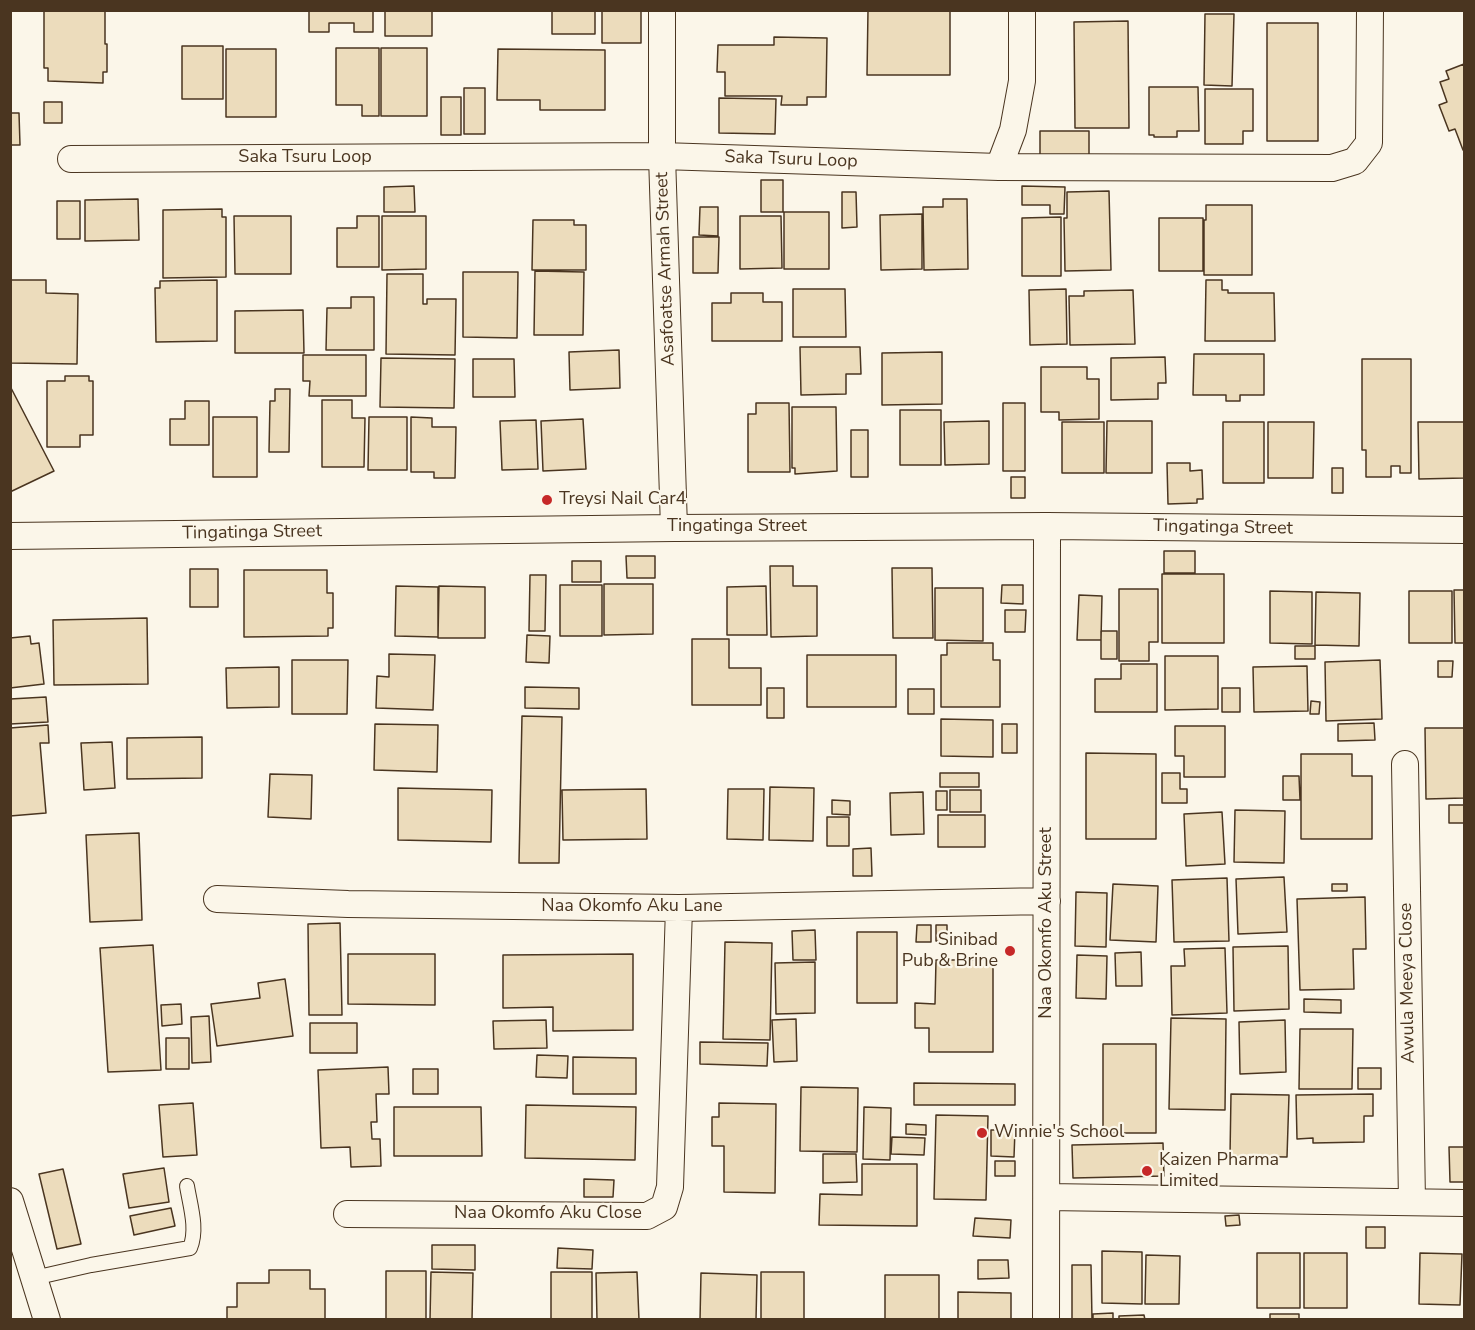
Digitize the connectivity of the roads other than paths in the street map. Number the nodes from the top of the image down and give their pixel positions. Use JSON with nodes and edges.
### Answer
{"nodes":[{"id":1,"x":662,"y":10,"type":"edge"},
{"id":2,"x":1022,"y":10,"type":"edge"},
{"id":3,"x":1370,"y":10,"type":"edge"},
{"id":4,"x":662,"y":156,"type":"junction"},
{"id":5,"x":71,"y":159,"type":"dead end"},
{"id":6,"x":999,"y":167,"type":"junction"},
{"id":7,"x":1047,"y":526,"type":"junction"},
{"id":8,"x":674,"y":528,"type":"junction"},
{"id":9,"x":1464,"y":530,"type":"edge"},
{"id":10,"x":10,"y":536,"type":"edge"},
{"id":11,"x":1405,"y":764,"type":"dead end"},
{"id":12,"x":217,"y":899,"type":"dead end"},
{"id":13,"x":1047,"y":901,"type":"junction"},
{"id":14,"x":679,"y":908,"type":"junction"},
{"id":15,"x":187,"y":1186,"type":"dead end"},
{"id":16,"x":1047,"y":1197,"type":"junction"},
{"id":17,"x":10,"y":1201,"type":"edge"},
{"id":18,"x":1412,"y":1202,"type":"junction"},
{"id":19,"x":1464,"y":1203,"type":"edge"},
{"id":20,"x":347,"y":1214,"type":"dead end"},
{"id":21,"x":34,"y":1278,"type":"junction"},
{"id":22,"x":47,"y":1320,"type":"edge"},
{"id":23,"x":1046,"y":1320,"type":"edge"}],
"edges":[{"from":1,"to":4,"type":"street","name":"Asafoatse Armah Street"},
{"from":2,"to":6,"type":"street"},
{"from":3,"to":6,"type":"street","name":"Saka Tsuru Loop"},
{"from":4,"to":5,"type":"street","name":"Saka Tsuru Loop"},
{"from":4,"to":6,"type":"street","name":"Saka Tsuru Loop"},
{"from":4,"to":8,"type":"street","name":"Asafoatse Armah Street"},
{"from":7,"to":8,"type":"street","name":"Tingatinga Street"},
{"from":7,"to":9,"type":"street","name":"Tingatinga Street"},
{"from":7,"to":13,"type":"street","name":"Naa Okomfo Aku Street"},
{"from":8,"to":10,"type":"street","name":"Tingatinga Street"},
{"from":11,"to":18,"type":"street","name":"Awula Meeya Close"},
{"from":12,"to":14,"type":"street","name":"Naa Okomfo Aku Lane"},
{"from":13,"to":14,"type":"street","name":"Naa Okomfo Aku Lane"},
{"from":13,"to":16,"type":"street","name":"Naa Okomfo Aku Street"},
{"from":14,"to":20,"type":"street","name":"Naa Okomfo Aku Close"},
{"from":15,"to":21,"type":"lane"},
{"from":16,"to":18,"type":"street"},
{"from":16,"to":23,"type":"street","name":"Naa Okomfo Aku Street"},
{"from":17,"to":21,"type":"street"},
{"from":18,"to":19,"type":"street"},
{"from":21,"to":22,"type":"street"}]}
